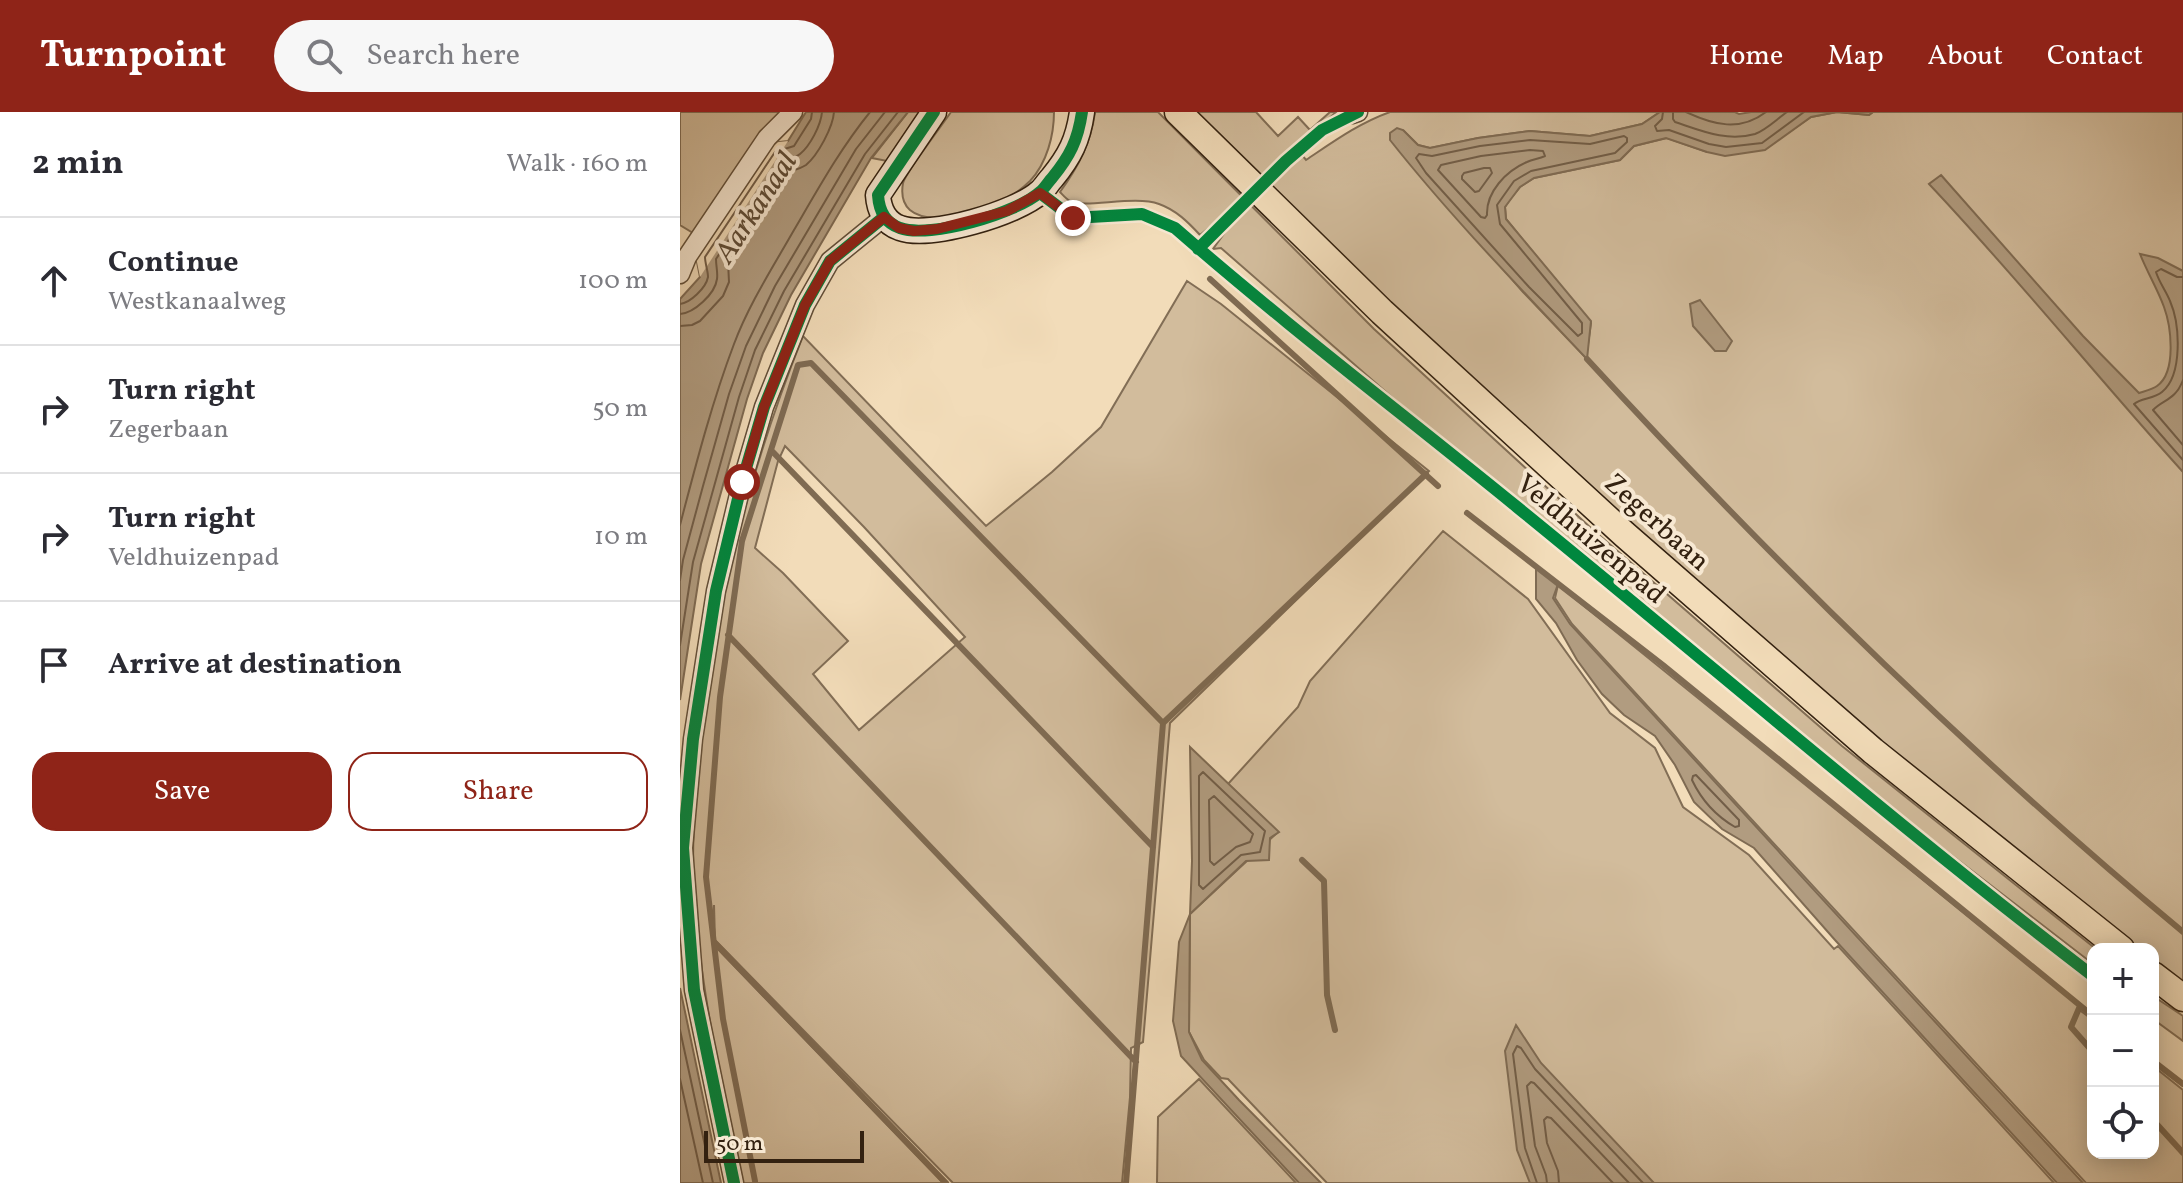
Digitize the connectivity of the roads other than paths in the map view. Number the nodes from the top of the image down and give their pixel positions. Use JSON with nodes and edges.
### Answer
{"nodes":[{"id":1,"x":793,"y":112,"type":"edge"},
{"id":2,"x":934,"y":112,"type":"edge"},
{"id":3,"x":1082,"y":112,"type":"edge"},
{"id":4,"x":1178,"y":112,"type":"edge"},
{"id":5,"x":884,"y":217,"type":"junction"},
{"id":6,"x":680,"y":274,"type":"edge"},
{"id":7,"x":2113,"y":943,"type":"edge"},
{"id":8,"x":2159,"y":980,"type":"edge"},
{"id":9,"x":2183,"y":998,"type":"edge"},
{"id":10,"x":734,"y":1183,"type":"edge"}],
"edges":[{"from":1,"to":6,"type":"street"},
{"from":2,"to":5,"type":"street"},
{"from":3,"to":5,"type":"street"},
{"from":4,"to":7,"type":"main road","name":"Zegerbaan"},
{"from":5,"to":10,"type":"street"},
{"from":8,"to":9,"type":"main road"}]}
